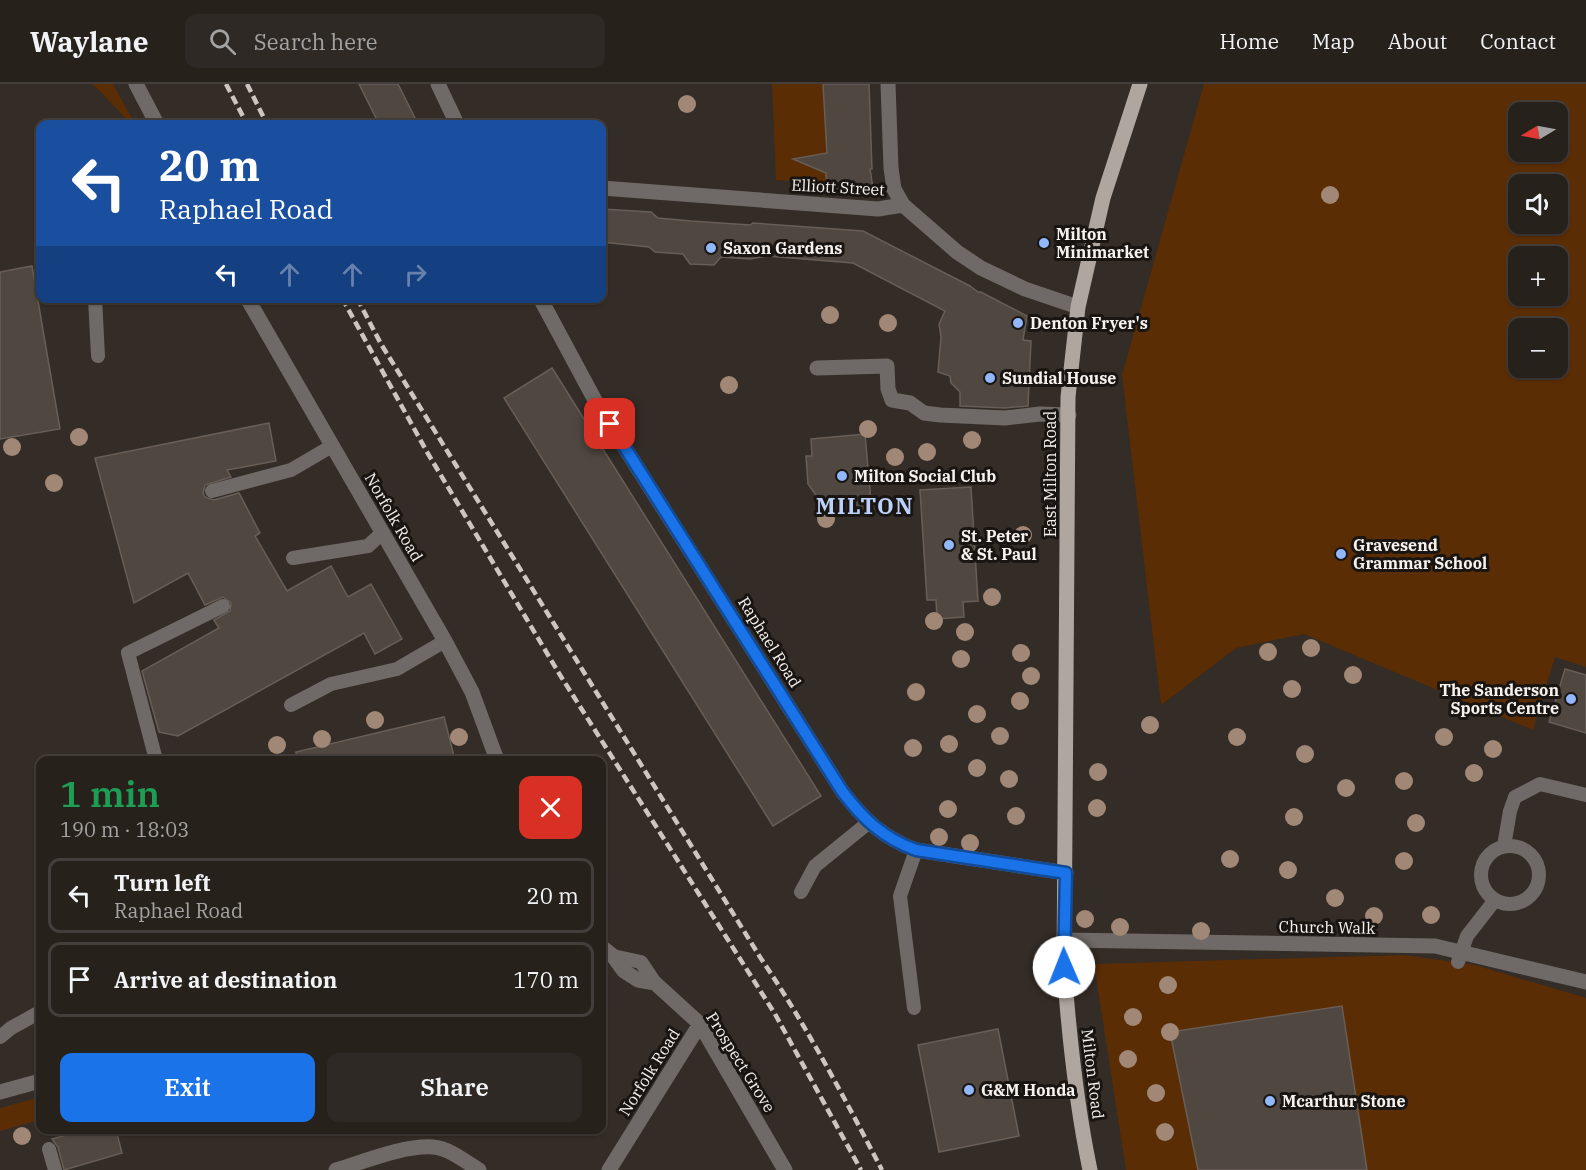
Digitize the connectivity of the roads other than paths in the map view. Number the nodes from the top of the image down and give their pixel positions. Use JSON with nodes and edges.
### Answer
{"nodes":[{"id":1,"x":136,"y":84,"type":"edge"},
{"id":2,"x":438,"y":84,"type":"edge"},
{"id":3,"x":888,"y":84,"type":"edge"},
{"id":4,"x":1140,"y":84,"type":"edge"},
{"id":5,"x":155,"y":120,"type":"edge"},
{"id":6,"x":455,"y":120,"type":"edge"},
{"id":7,"x":606,"y":188,"type":"edge"},
{"id":8,"x":903,"y":205,"type":"junction"},
{"id":9,"x":95,"y":303,"type":"edge"},
{"id":10,"x":250,"y":303,"type":"edge"},
{"id":11,"x":543,"y":303,"type":"edge"},
{"id":12,"x":1078,"y":307,"type":"junction"},
{"id":13,"x":98,"y":356,"type":"dead end"},
{"id":14,"x":817,"y":368,"type":"dead end"},
{"id":15,"x":1068,"y":415,"type":"junction"},
{"id":16,"x":332,"y":446,"type":"junction"},
{"id":17,"x":212,"y":491,"type":"dead end"},
{"id":18,"x":382,"y":533,"type":"junction"},
{"id":19,"x":293,"y":558,"type":"dead end"},
{"id":20,"x":223,"y":606,"type":"dead end"},
{"id":21,"x":445,"y":641,"type":"junction"},
{"id":22,"x":291,"y":705,"type":"dead end"},
{"id":23,"x":155,"y":756,"type":"edge"},
{"id":24,"x":496,"y":756,"type":"edge"},
{"id":25,"x":1586,"y":795,"type":"edge"},
{"id":26,"x":868,"y":824,"type":"junction"},
{"id":27,"x":1504,"y":846,"type":"junction"},
{"id":28,"x":916,"y":850,"type":"junction"},
{"id":29,"x":1066,"y":873,"type":"junction"},
{"id":30,"x":801,"y":892,"type":"dead end"},
{"id":31,"x":1495,"y":900,"type":"junction"},
{"id":32,"x":1064,"y":940,"type":"junction"},
{"id":33,"x":607,"y":951,"type":"edge"},
{"id":34,"x":1459,"y":956,"type":"junction"},
{"id":35,"x":1586,"y":982,"type":"edge"},
{"id":36,"x":915,"y":1008,"type":"dead end"},
{"id":37,"x":36,"y":1014,"type":"edge"},
{"id":38,"x":700,"y":1024,"type":"junction"},
{"id":39,"x":0,"y":1037,"type":"edge"},
{"id":40,"x":36,"y":1083,"type":"edge"},
{"id":41,"x":0,"y":1092,"type":"edge"},
{"id":42,"x":48,"y":1149,"type":"dead end"},
{"id":43,"x":55,"y":1170,"type":"edge"},
{"id":44,"x":336,"y":1170,"type":"edge"},
{"id":45,"x":479,"y":1170,"type":"edge"},
{"id":46,"x":609,"y":1170,"type":"edge"},
{"id":47,"x":785,"y":1170,"type":"edge"},
{"id":48,"x":1090,"y":1170,"type":"edge"}],
"edges":[{"from":1,"to":5,"type":"street"},
{"from":2,"to":6,"type":"street"},
{"from":3,"to":8,"type":"street"},
{"from":4,"to":12,"type":"main road","name":"East Milton Road"},
{"from":7,"to":8,"type":"street","name":"Elliott Street"},
{"from":8,"to":12,"type":"street","name":"Elliott Street"},
{"from":9,"to":13,"type":"lane"},
{"from":10,"to":16,"type":"street","name":"Norfolk Road"},
{"from":11,"to":26,"type":"street","name":"Raphael Road"},
{"from":12,"to":15,"type":"main road","name":"East Milton Road"},
{"from":14,"to":15,"type":"street"},
{"from":15,"to":29,"type":"main road","name":"East Milton Road"},
{"from":16,"to":17,"type":"lane"},
{"from":16,"to":18,"type":"street","name":"Norfolk Road"},
{"from":18,"to":19,"type":"lane"},
{"from":18,"to":21,"type":"street","name":"Norfolk Road"},
{"from":20,"to":23,"type":"lane"},
{"from":21,"to":22,"type":"lane"},
{"from":21,"to":24,"type":"street","name":"Norfolk Road"},
{"from":25,"to":27,"type":"lane"},
{"from":26,"to":28,"type":"street","name":"Raphael Road"},
{"from":26,"to":30,"type":"lane"},
{"from":27,"to":31,"type":"lane"},
{"from":27,"to":31,"type":"lane"},
{"from":28,"to":29,"type":"street","name":"Raphael Road"},
{"from":28,"to":36,"type":"lane"},
{"from":29,"to":32,"type":"main road","name":"Milton Road"},
{"from":31,"to":34,"type":"lane"},
{"from":32,"to":34,"type":"street","name":"Church Walk"},
{"from":32,"to":48,"type":"main road","name":"Milton Road"},
{"from":33,"to":38,"type":"street","name":"Prospect Grove"},
{"from":34,"to":35,"type":"street","name":"Church Walk"},
{"from":37,"to":39,"type":"lane"},
{"from":38,"to":46,"type":"street","name":"Norfolk Road"},
{"from":38,"to":47,"type":"street","name":"Prospect Grove"},
{"from":40,"to":41,"type":"street"},
{"from":42,"to":43,"type":"lane"},
{"from":44,"to":45,"type":"street"}]}
